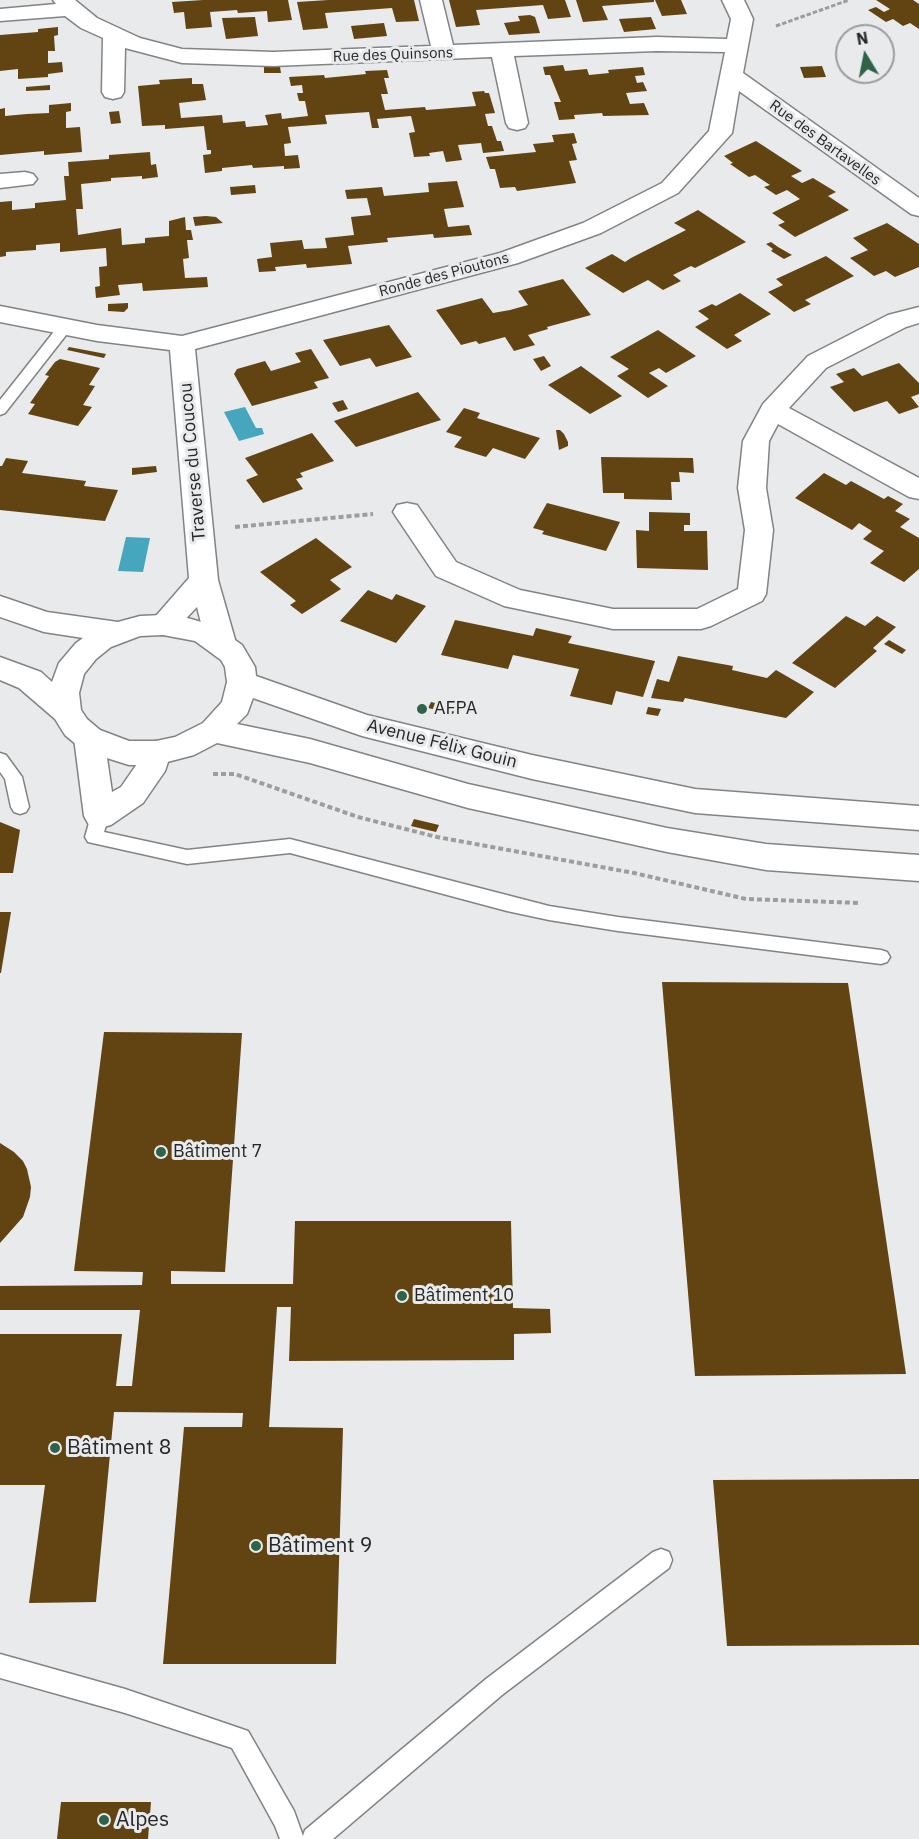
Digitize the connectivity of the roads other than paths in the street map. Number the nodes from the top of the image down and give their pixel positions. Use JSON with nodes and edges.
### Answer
{"nodes":[{"id":1,"x":431,"y":0,"type":"edge"},
{"id":2,"x":733,"y":0,"type":"edge"},
{"id":3,"x":67,"y":5,"type":"edge"},
{"id":4,"x":0,"y":15,"type":"edge"},
{"id":5,"x":114,"y":34,"type":"junction"},
{"id":6,"x":737,"y":46,"type":"junction"},
{"id":7,"x":502,"y":51,"type":"junction"},
{"id":8,"x":444,"y":53,"type":"junction"},
{"id":9,"x":733,"y":76,"type":"junction"},
{"id":10,"x":113,"y":92,"type":"dead end"},
{"id":11,"x":517,"y":123,"type":"dead end"},
{"id":12,"x":25,"y":179,"type":"dead end"},
{"id":13,"x":0,"y":181,"type":"edge"},
{"id":14,"x":919,"y":209,"type":"edge"},
{"id":15,"x":0,"y":314,"type":"edge"},
{"id":16,"x":919,"y":315,"type":"edge"},
{"id":17,"x":65,"y":327,"type":"junction"},
{"id":18,"x":182,"y":344,"type":"junction"},
{"id":19,"x":0,"y":410,"type":"edge"},
{"id":20,"x":772,"y":410,"type":"junction"},
{"id":21,"x":919,"y":490,"type":"edge"},
{"id":22,"x":407,"y":512,"type":"road end"},
{"id":23,"x":204,"y":580,"type":"junction"},
{"id":24,"x":0,"y":606,"type":"edge"},
{"id":25,"x":163,"y":625,"type":"junction"},
{"id":26,"x":118,"y":632,"type":"junction"},
{"id":27,"x":221,"y":643,"type":"junction"},
{"id":28,"x":0,"y":668,"type":"edge"},
{"id":29,"x":242,"y":682,"type":"junction"},
{"id":30,"x":66,"y":711,"type":"junction"},
{"id":31,"x":214,"y":731,"type":"junction"},
{"id":32,"x":89,"y":738,"type":"junction"},
{"id":33,"x":156,"y":753,"type":"junction"},
{"id":34,"x":0,"y":759,"type":"edge"},
{"id":35,"x":20,"y":807,"type":"dead end"},
{"id":36,"x":100,"y":816,"type":"junction"},
{"id":37,"x":919,"y":818,"type":"edge"},
{"id":38,"x":919,"y":868,"type":"edge"},
{"id":39,"x":880,"y":957,"type":"dead end"},
{"id":40,"x":661,"y":1560,"type":"dead end"},
{"id":41,"x":0,"y":1666,"type":"edge"},
{"id":42,"x":292,"y":1839,"type":"edge"},
{"id":43,"x":314,"y":1839,"type":"edge"}],
"edges":[{"from":1,"to":8,"type":"street"},
{"from":2,"to":6,"type":"street","name":"Ronde des Pioutons"},
{"from":3,"to":4,"type":"street"},
{"from":3,"to":5,"type":"street","name":"Rue des Quinsons"},
{"from":5,"to":8,"type":"street","name":"Rue des Quinsons"},
{"from":5,"to":10,"type":"street"},
{"from":6,"to":7,"type":"street","name":"Rue des Quinsons"},
{"from":6,"to":9,"type":"street","name":"Ronde des Pioutons"},
{"from":7,"to":8,"type":"street","name":"Rue des Quinsons"},
{"from":7,"to":11,"type":"street"},
{"from":9,"to":14,"type":"street","name":"Rue des Bartavelles"},
{"from":9,"to":18,"type":"street","name":"Ronde des Pioutons"},
{"from":12,"to":13,"type":"street"},
{"from":15,"to":17,"type":"street","name":"Ronde des Pioutons"},
{"from":16,"to":20,"type":"street"},
{"from":17,"to":18,"type":"street","name":"Ronde des Pioutons"},
{"from":17,"to":19,"type":"lane"},
{"from":18,"to":23,"type":"street","name":"Traverse du Coucou"},
{"from":20,"to":21,"type":"street"},
{"from":20,"to":22,"type":"street"},
{"from":23,"to":25,"type":"street"},
{"from":23,"to":27,"type":"street","name":"Traverse du Coucou"},
{"from":24,"to":26,"type":"street"},
{"from":25,"to":26,"type":"street"},
{"from":25,"to":27,"type":"street"},
{"from":26,"to":30,"type":"street"},
{"from":27,"to":29,"type":"street"},
{"from":28,"to":30,"type":"street"},
{"from":29,"to":31,"type":"street"},
{"from":29,"to":37,"type":"street","name":"Avenue Félix Gouin"},
{"from":30,"to":32,"type":"street"},
{"from":31,"to":33,"type":"street"},
{"from":31,"to":38,"type":"street"},
{"from":32,"to":33,"type":"street"},
{"from":32,"to":36,"type":"street"},
{"from":33,"to":36,"type":"street"},
{"from":34,"to":35,"type":"lane"},
{"from":36,"to":39,"type":"lane"},
{"from":40,"to":43,"type":"lane"},
{"from":41,"to":42,"type":"lane"}]}
